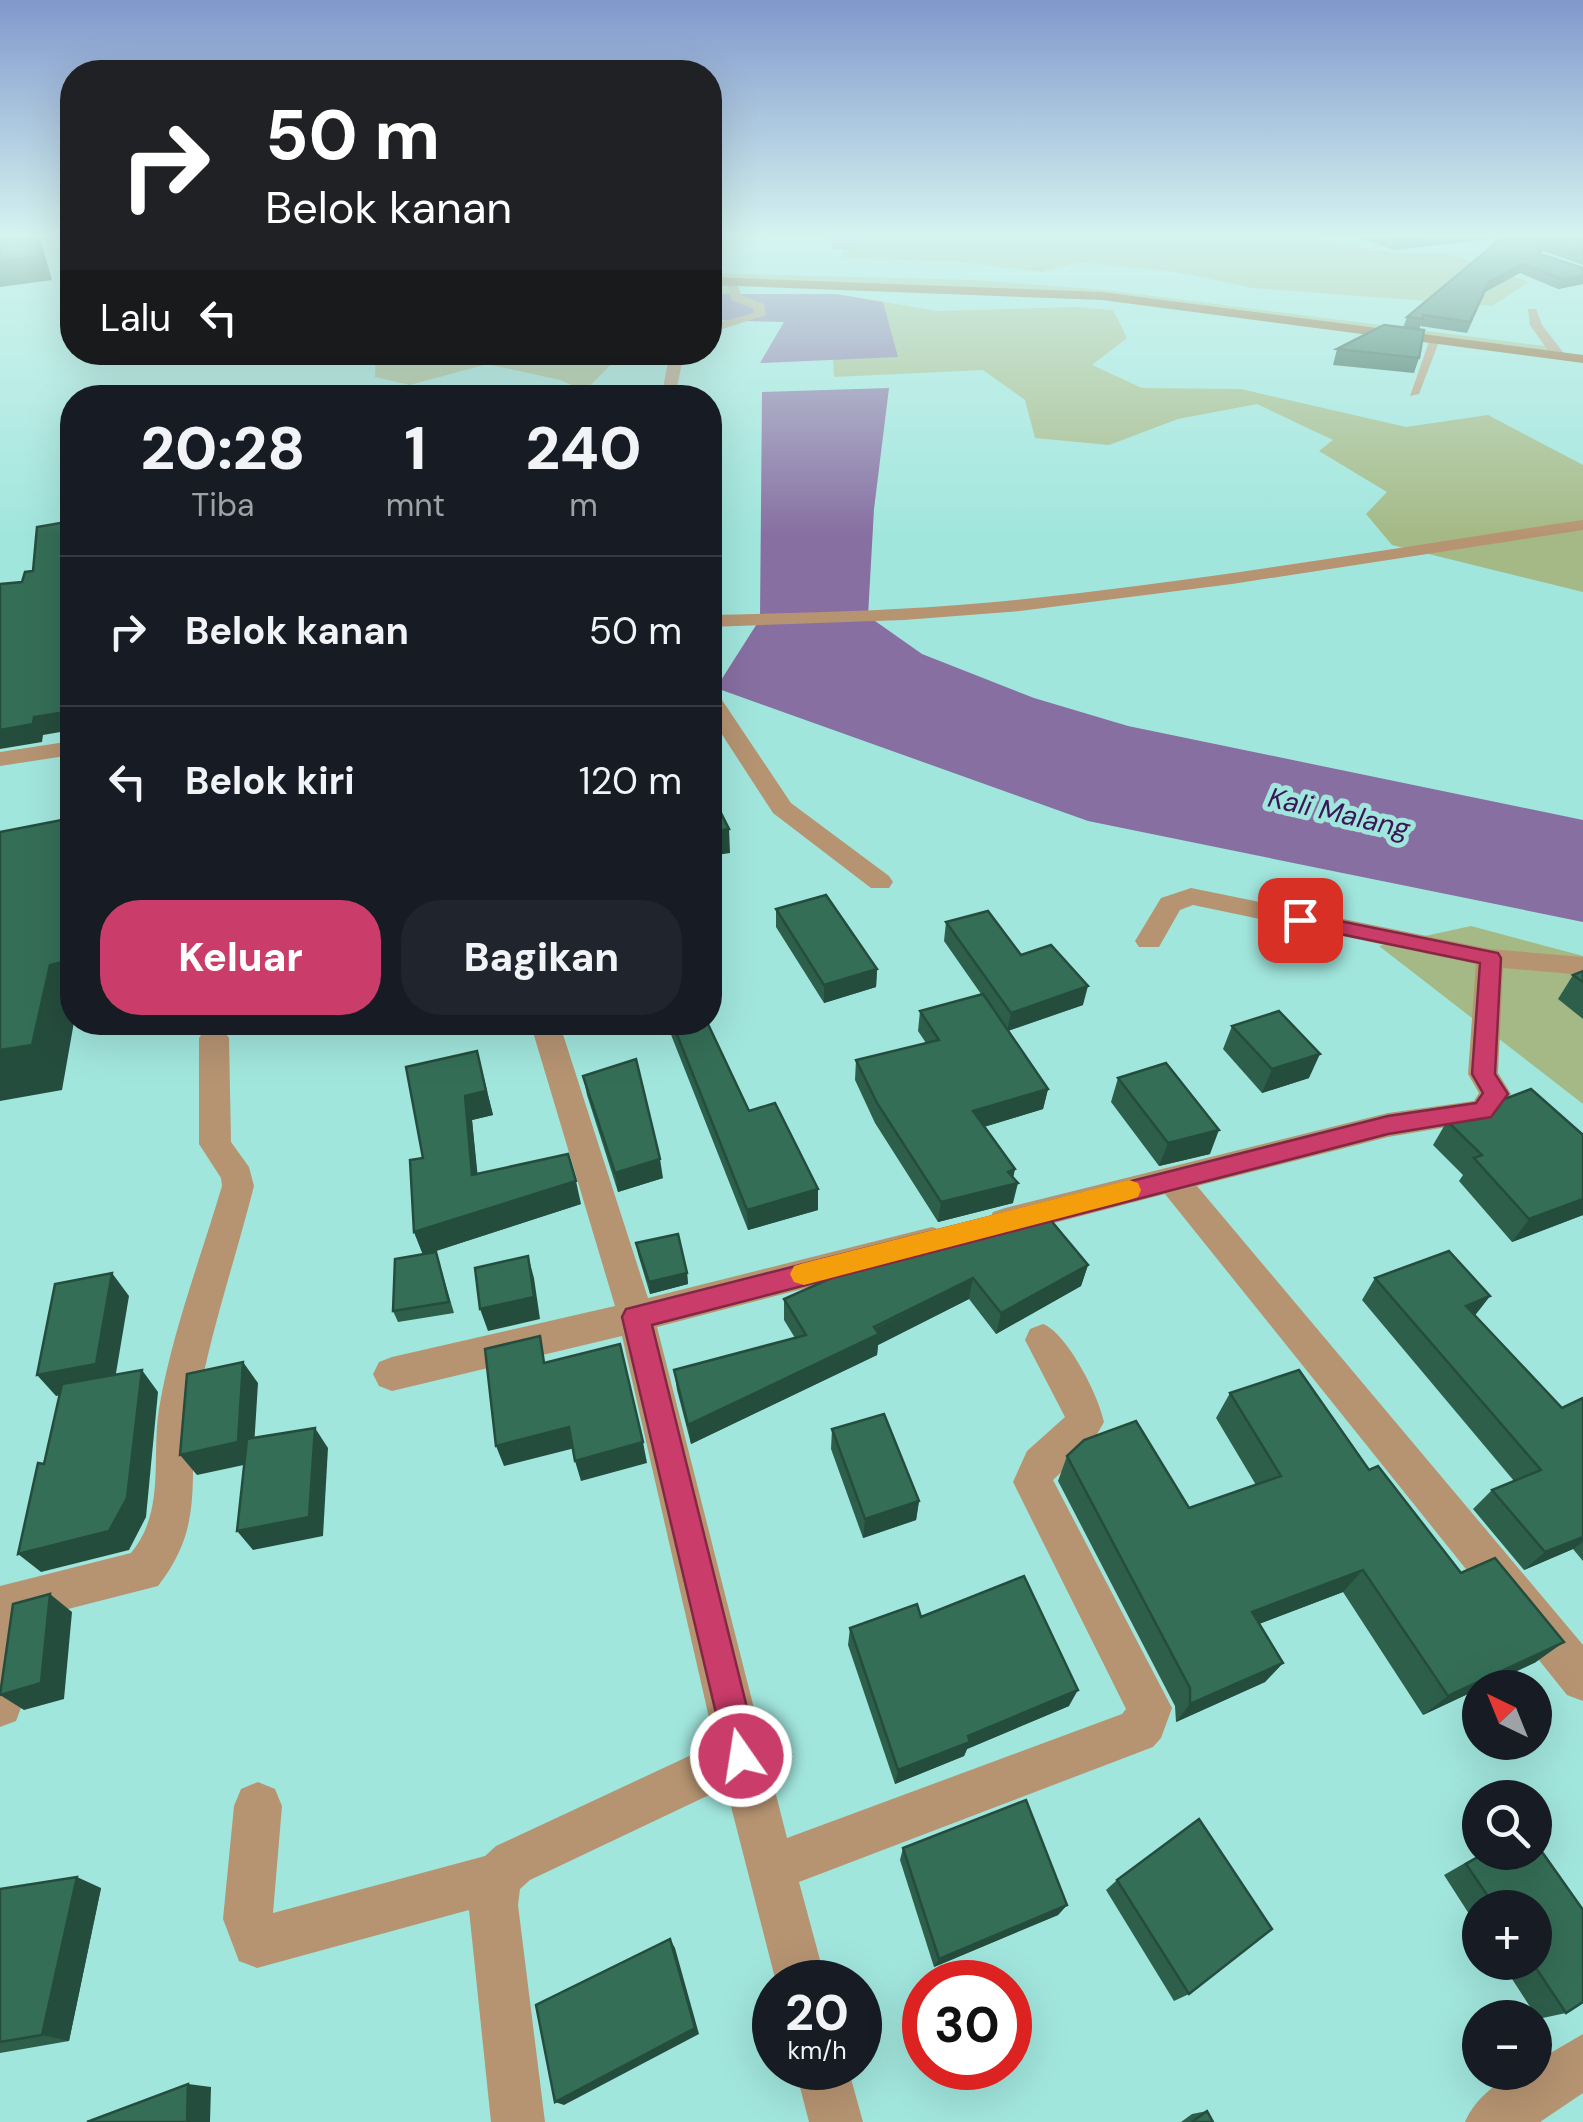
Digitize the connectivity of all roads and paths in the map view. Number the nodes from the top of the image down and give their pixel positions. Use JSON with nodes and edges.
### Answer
{"nodes":[{"id":1,"x":1421,"y":337,"type":"edge"},
{"id":2,"x":1447,"y":337,"type":"edge"},
{"id":3,"x":1544,"y":337,"type":"edge"},
{"id":4,"x":1436,"y":339,"type":"junction"},
{"id":5,"x":1556,"y":352,"type":"junction"},
{"id":6,"x":1583,"y":355,"type":"edge"},
{"id":7,"x":1414,"y":394,"type":"dead end"},
{"id":8,"x":1583,"y":526,"type":"edge"},
{"id":9,"x":722,"y":621,"type":"edge"},
{"id":10,"x":722,"y":716,"type":"edge"},
{"id":11,"x":60,"y":750,"type":"edge"},
{"id":12,"x":0,"y":760,"type":"edge"},
{"id":13,"x":880,"y":882,"type":"dead end"},
{"id":14,"x":1149,"y":940,"type":"dead end"},
{"id":15,"x":1490,"y":958,"type":"junction"},
{"id":16,"x":1583,"y":966,"type":"edge"},
{"id":17,"x":548,"y":1035,"type":"edge"},
{"id":18,"x":214,"y":1038,"type":"dead end"},
{"id":19,"x":1172,"y":1178,"type":"junction"},
{"id":20,"x":636,"y":1317,"type":"junction"},
{"id":21,"x":1044,"y":1340,"type":"dead end"},
{"id":22,"x":392,"y":1374,"type":"dead end"},
{"id":23,"x":1583,"y":1679,"type":"edge"},
{"id":24,"x":0,"y":1705,"type":"edge"},
{"id":25,"x":741,"y":1756,"type":"junction"},
{"id":26,"x":258,"y":1806,"type":"dead end"},
{"id":27,"x":773,"y":1867,"type":"junction"},
{"id":28,"x":498,"y":1877,"type":"junction"},
{"id":29,"x":796,"y":1960,"type":"edge"},
{"id":30,"x":1583,"y":2061,"type":"edge"},
{"id":31,"x":828,"y":2090,"type":"edge"},
{"id":32,"x":518,"y":2122,"type":"edge"},
{"id":33,"x":836,"y":2122,"type":"edge"},
{"id":34,"x":1492,"y":2122,"type":"edge"}],
"edges":[{"from":1,"to":4,"type":"main road"},
{"from":2,"to":5,"type":"main road"},
{"from":3,"to":5,"type":"street"},
{"from":4,"to":5,"type":"main road"},
{"from":4,"to":7,"type":"lane"},
{"from":5,"to":6,"type":"main road"},
{"from":8,"to":9,"type":"street"},
{"from":10,"to":13,"type":"street"},
{"from":11,"to":12,"type":"street"},
{"from":14,"to":15,"type":"street"},
{"from":15,"to":16,"type":"street"},
{"from":15,"to":19,"type":"street"},
{"from":17,"to":20,"type":"street"},
{"from":18,"to":24,"type":"street"},
{"from":19,"to":20,"type":"street"},
{"from":19,"to":23,"type":"street"},
{"from":20,"to":22,"type":"street"},
{"from":20,"to":25,"type":"street"},
{"from":21,"to":27,"type":"street"},
{"from":25,"to":27,"type":"street"},
{"from":25,"to":28,"type":"street"},
{"from":26,"to":28,"type":"street"},
{"from":27,"to":29,"type":"street"},
{"from":28,"to":32,"type":"street"},
{"from":30,"to":34,"type":"street"},
{"from":31,"to":33,"type":"street"}]}
